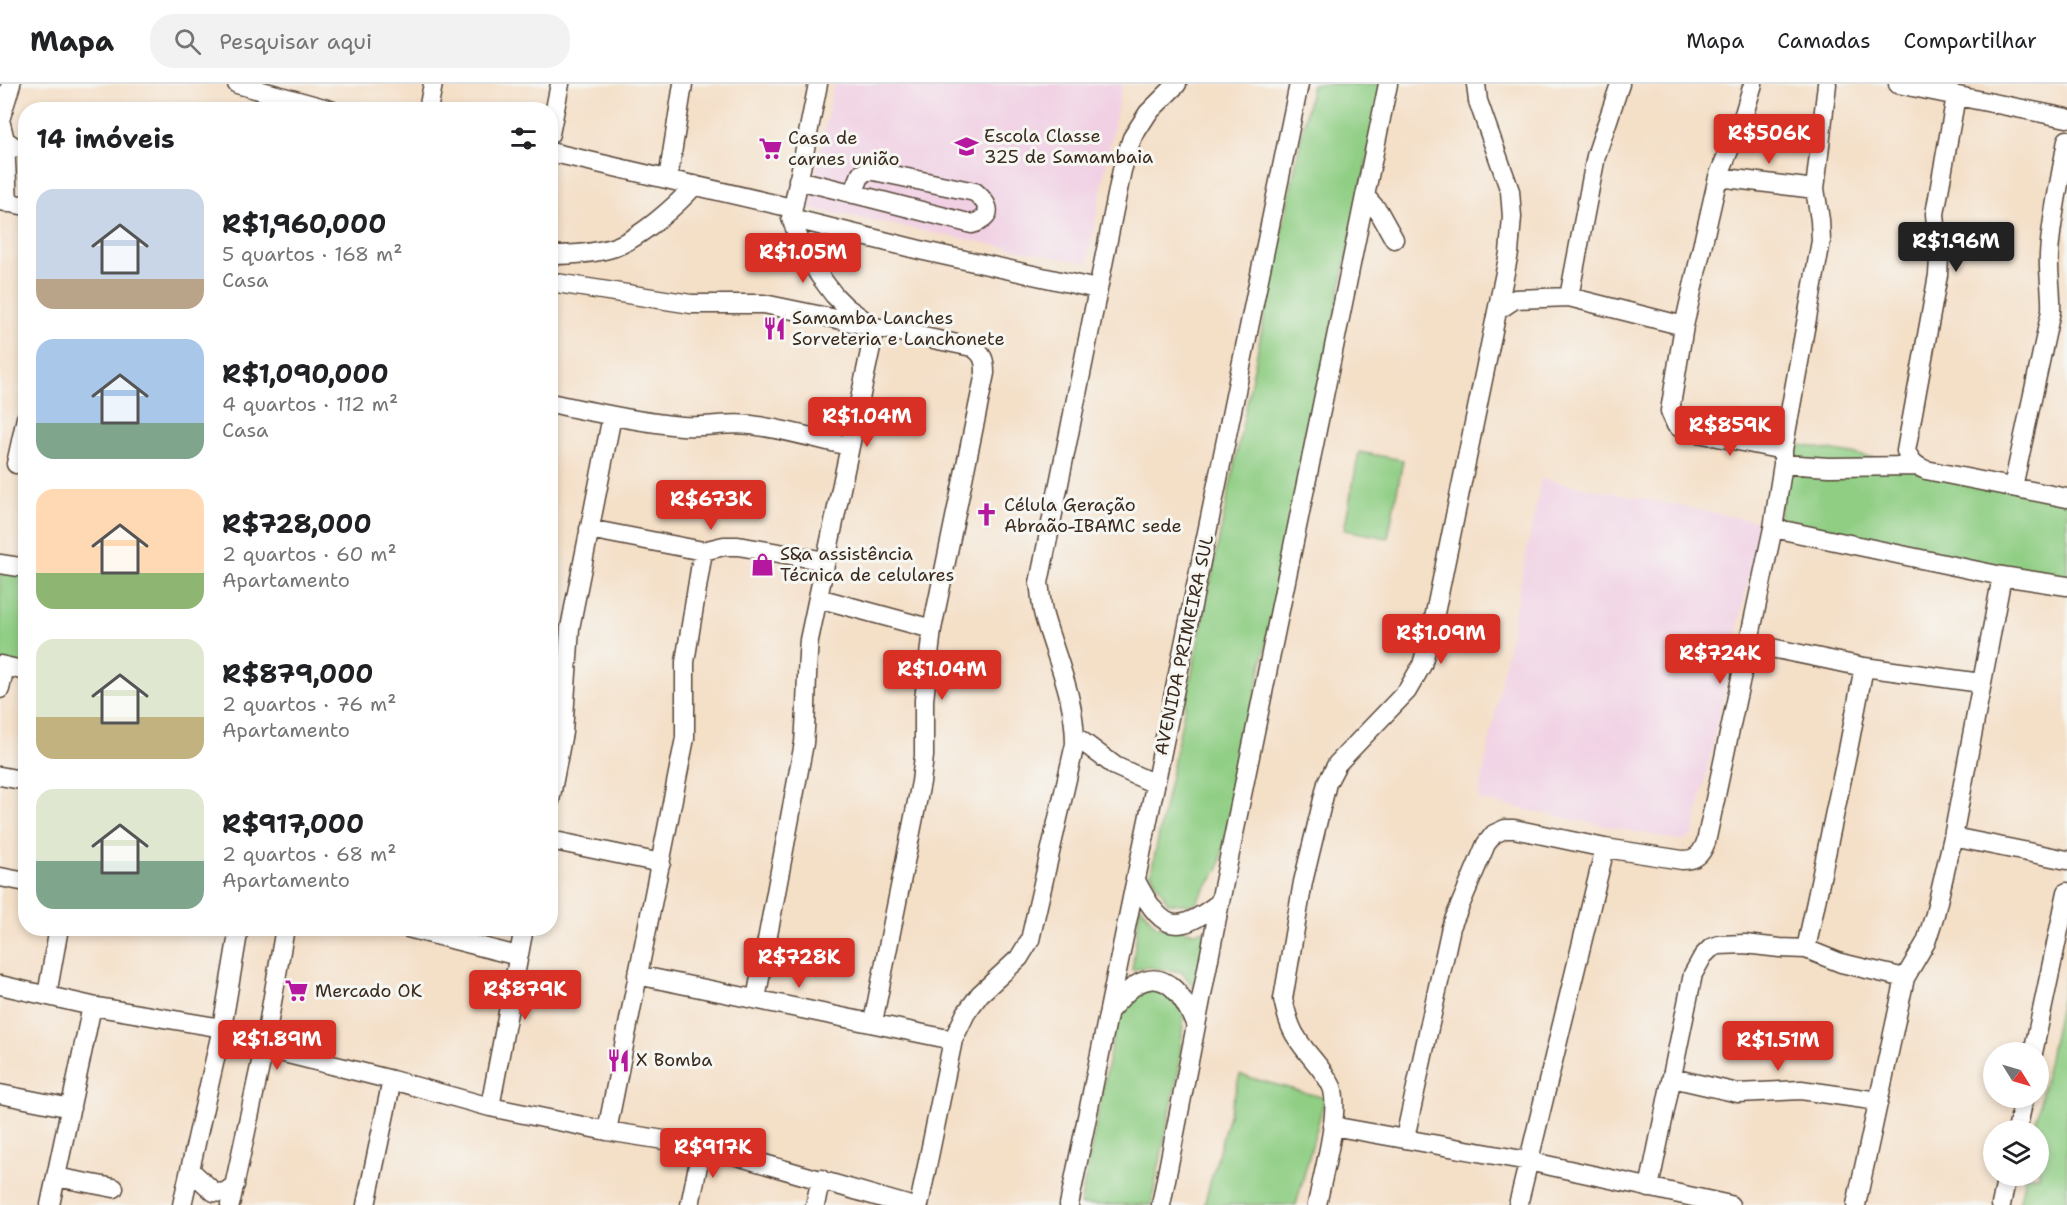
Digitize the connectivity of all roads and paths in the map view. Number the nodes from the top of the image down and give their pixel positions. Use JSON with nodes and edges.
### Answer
{"nodes":[{"id":1,"x":11,"y":84,"type":"edge"},
{"id":2,"x":237,"y":84,"type":"edge"},
{"id":3,"x":434,"y":84,"type":"edge"},
{"id":4,"x":560,"y":84,"type":"edge"},
{"id":5,"x":683,"y":84,"type":"edge"},
{"id":6,"x":818,"y":84,"type":"edge"},
{"id":7,"x":1177,"y":84,"type":"edge"},
{"id":8,"x":1299,"y":84,"type":"edge"},
{"id":9,"x":1388,"y":84,"type":"edge"},
{"id":10,"x":1476,"y":84,"type":"edge"},
{"id":11,"x":1620,"y":84,"type":"edge"},
{"id":12,"x":1753,"y":84,"type":"edge"},
{"id":13,"x":1827,"y":84,"type":"edge"},
{"id":14,"x":1898,"y":84,"type":"edge"},
{"id":15,"x":1956,"y":96,"type":"junction"},
{"id":16,"x":302,"y":102,"type":"edge"},
{"id":17,"x":430,"y":102,"type":"edge"},
{"id":18,"x":556,"y":102,"type":"edge"},
{"id":19,"x":2067,"y":118,"type":"edge"},
{"id":20,"x":5,"y":140,"type":"junction"},
{"id":21,"x":2067,"y":140,"type":"edge"},
{"id":22,"x":18,"y":148,"type":"edge"},
{"id":23,"x":558,"y":154,"type":"edge"},
{"id":24,"x":1718,"y":177,"type":"junction"},
{"id":25,"x":668,"y":179,"type":"junction"},
{"id":26,"x":798,"y":180,"type":"junction"},
{"id":27,"x":695,"y":185,"type":"junction"},
{"id":28,"x":1815,"y":189,"type":"junction"},
{"id":29,"x":853,"y":194,"type":"junction"},
{"id":30,"x":1365,"y":196,"type":"junction"},
{"id":31,"x":11,"y":203,"type":"edge"},
{"id":32,"x":791,"y":213,"type":"junction"},
{"id":33,"x":1394,"y":239,"type":"dead end"},
{"id":34,"x":558,"y":255,"type":"edge"},
{"id":35,"x":2049,"y":260,"type":"junction"},
{"id":36,"x":2067,"y":263,"type":"edge"},
{"id":37,"x":558,"y":283,"type":"edge"},
{"id":38,"x":1097,"y":289,"type":"junction"},
{"id":39,"x":1569,"y":297,"type":"junction"},
{"id":40,"x":1497,"y":310,"type":"junction"},
{"id":41,"x":1684,"y":326,"type":"junction"},
{"id":42,"x":875,"y":328,"type":"junction"},
{"id":43,"x":558,"y":405,"type":"edge"},
{"id":44,"x":612,"y":416,"type":"junction"},
{"id":45,"x":849,"y":446,"type":"junction"},
{"id":46,"x":18,"y":448,"type":"edge"},
{"id":47,"x":1783,"y":457,"type":"junction"},
{"id":48,"x":14,"y":463,"type":"edge"},
{"id":49,"x":1916,"y":466,"type":"junction"},
{"id":50,"x":2013,"y":487,"type":"junction"},
{"id":51,"x":2067,"y":498,"type":"edge"},
{"id":52,"x":1773,"y":528,"type":"junction"},
{"id":53,"x":589,"y":529,"type":"junction"},
{"id":54,"x":703,"y":551,"type":"junction"},
{"id":55,"x":826,"y":561,"type":"junction"},
{"id":56,"x":0,"y":564,"type":"edge"},
{"id":57,"x":18,"y":567,"type":"edge"},
{"id":58,"x":2002,"y":576,"type":"junction"},
{"id":59,"x":2067,"y":586,"type":"edge"},
{"id":60,"x":818,"y":598,"type":"junction"},
{"id":61,"x":932,"y":629,"type":"junction"},
{"id":62,"x":1747,"y":643,"type":"junction"},
{"id":63,"x":2,"y":666,"type":"edge"},
{"id":64,"x":1864,"y":667,"type":"junction"},
{"id":65,"x":18,"y":669,"type":"edge"},
{"id":66,"x":1981,"y":683,"type":"junction"},
{"id":67,"x":0,"y":689,"type":"edge"},
{"id":68,"x":1075,"y":736,"type":"junction"},
{"id":69,"x":558,"y":743,"type":"edge"},
{"id":70,"x":0,"y":776,"type":"edge"},
{"id":71,"x":18,"y":779,"type":"edge"},
{"id":72,"x":1155,"y":784,"type":"junction"},
{"id":73,"x":1953,"y":837,"type":"junction"},
{"id":74,"x":558,"y":842,"type":"edge"},
{"id":75,"x":1605,"y":848,"type":"junction"},
{"id":76,"x":2067,"y":860,"type":"edge"},
{"id":77,"x":661,"y":863,"type":"junction"},
{"id":78,"x":0,"y":876,"type":"edge"},
{"id":79,"x":1135,"y":879,"type":"junction"},
{"id":80,"x":18,"y":880,"type":"edge"},
{"id":81,"x":2067,"y":892,"type":"edge"},
{"id":82,"x":1220,"y":902,"type":"junction"},
{"id":83,"x":2065,"y":913,"type":"edge"},
{"id":84,"x":58,"y":936,"type":"edge"},
{"id":85,"x":238,"y":936,"type":"edge"},
{"id":86,"x":284,"y":936,"type":"edge"},
{"id":87,"x":439,"y":936,"type":"edge"},
{"id":88,"x":522,"y":936,"type":"edge"},
{"id":89,"x":1806,"y":949,"type":"junction"},
{"id":90,"x":518,"y":956,"type":"junction"},
{"id":91,"x":637,"y":975,"type":"junction"},
{"id":92,"x":1905,"y":978,"type":"junction"},
{"id":93,"x":0,"y":985,"type":"edge"},
{"id":94,"x":47,"y":995,"type":"junction"},
{"id":95,"x":756,"y":999,"type":"junction"},
{"id":96,"x":92,"y":1006,"type":"junction"},
{"id":97,"x":1109,"y":1011,"type":"junction"},
{"id":98,"x":873,"y":1022,"type":"junction"},
{"id":99,"x":1196,"y":1025,"type":"junction"},
{"id":100,"x":222,"y":1028,"type":"junction"},
{"id":101,"x":953,"y":1040,"type":"junction"},
{"id":102,"x":2036,"y":1042,"type":"edge"},
{"id":103,"x":264,"y":1048,"type":"junction"},
{"id":104,"x":1672,"y":1078,"type":"junction"},
{"id":105,"x":392,"y":1080,"type":"junction"},
{"id":106,"x":0,"y":1094,"type":"edge"},
{"id":107,"x":1878,"y":1101,"type":"junction"},
{"id":108,"x":490,"y":1107,"type":"junction"},
{"id":109,"x":71,"y":1108,"type":"junction"},
{"id":110,"x":1332,"y":1126,"type":"junction"},
{"id":111,"x":607,"y":1131,"type":"junction"},
{"id":112,"x":1405,"y":1138,"type":"junction"},
{"id":113,"x":702,"y":1146,"type":"junction"},
{"id":114,"x":1528,"y":1161,"type":"junction"},
{"id":115,"x":191,"y":1171,"type":"junction"},
{"id":116,"x":56,"y":1178,"type":"junction"},
{"id":117,"x":821,"y":1179,"type":"junction"},
{"id":118,"x":235,"y":1185,"type":"junction"},
{"id":119,"x":2005,"y":1186,"type":"edge"},
{"id":120,"x":114,"y":1188,"type":"dead end"},
{"id":121,"x":1649,"y":1188,"type":"junction"},
{"id":122,"x":50,"y":1205,"type":"edge"},
{"id":123,"x":182,"y":1205,"type":"edge"},
{"id":124,"x":230,"y":1205,"type":"edge"},
{"id":125,"x":366,"y":1205,"type":"edge"},
{"id":126,"x":690,"y":1205,"type":"edge"},
{"id":127,"x":815,"y":1205,"type":"edge"},
{"id":128,"x":907,"y":1205,"type":"edge"},
{"id":129,"x":919,"y":1205,"type":"edge"},
{"id":130,"x":1069,"y":1205,"type":"edge"},
{"id":131,"x":1161,"y":1205,"type":"edge"},
{"id":132,"x":1317,"y":1205,"type":"edge"},
{"id":133,"x":1518,"y":1205,"type":"edge"},
{"id":134,"x":1730,"y":1205,"type":"edge"},
{"id":135,"x":1856,"y":1205,"type":"edge"},
{"id":136,"x":2001,"y":1205,"type":"edge"}],
"edges":[{"from":1,"to":20,"type":"street"},
{"from":2,"to":16,"type":"street"},
{"from":3,"to":17,"type":"street"},
{"from":4,"to":18,"type":"street"},
{"from":5,"to":25,"type":"street"},
{"from":6,"to":26,"type":"street"},
{"from":7,"to":38,"type":"street"},
{"from":8,"to":72,"type":"street","name":"AVENIDA PRIMEIRA SUL"},
{"from":9,"to":30,"type":"street"},
{"from":10,"to":40,"type":"street"},
{"from":11,"to":39,"type":"street"},
{"from":12,"to":24,"type":"street"},
{"from":13,"to":28,"type":"street"},
{"from":14,"to":15,"type":"street"},
{"from":15,"to":19,"type":"street"},
{"from":15,"to":49,"type":"street"},
{"from":20,"to":22,"type":"street"},
{"from":20,"to":31,"type":"street"},
{"from":21,"to":35,"type":"street"},
{"from":23,"to":25,"type":"street"},
{"from":24,"to":28,"type":"street"},
{"from":24,"to":41,"type":"street"},
{"from":25,"to":27,"type":"street"},
{"from":26,"to":29,"type":"street"},
{"from":26,"to":32,"type":"street"},
{"from":27,"to":32,"type":"street"},
{"from":27,"to":34,"type":"street"},
{"from":28,"to":47,"type":"street"},
{"from":29,"to":29,"type":"street"},
{"from":30,"to":33,"type":"street"},
{"from":30,"to":82,"type":"street"},
{"from":32,"to":38,"type":"street"},
{"from":32,"to":42,"type":"street"},
{"from":35,"to":36,"type":"street"},
{"from":35,"to":50,"type":"street"},
{"from":37,"to":42,"type":"street"},
{"from":38,"to":68,"type":"street"},
{"from":39,"to":40,"type":"street"},
{"from":39,"to":41,"type":"street"},
{"from":40,"to":110,"type":"street"},
{"from":41,"to":47,"type":"street"},
{"from":42,"to":45,"type":"street"},
{"from":42,"to":61,"type":"street"},
{"from":43,"to":44,"type":"street"},
{"from":44,"to":45,"type":"street"},
{"from":44,"to":53,"type":"street"},
{"from":45,"to":55,"type":"street"},
{"from":46,"to":48,"type":"street"},
{"from":47,"to":49,"type":"street"},
{"from":47,"to":52,"type":"street"},
{"from":49,"to":50,"type":"street"},
{"from":50,"to":51,"type":"street"},
{"from":52,"to":58,"type":"street"},
{"from":52,"to":62,"type":"street"},
{"from":53,"to":54,"type":"street"},
{"from":53,"to":69,"type":"street"},
{"from":54,"to":55,"type":"street"},
{"from":54,"to":77,"type":"street"},
{"from":55,"to":60,"type":"street"},
{"from":56,"to":57,"type":"street"},
{"from":58,"to":59,"type":"street"},
{"from":58,"to":66,"type":"street"},
{"from":60,"to":61,"type":"street"},
{"from":60,"to":95,"type":"street"},
{"from":61,"to":98,"type":"street"},
{"from":62,"to":64,"type":"street"},
{"from":62,"to":75,"type":"street"},
{"from":63,"to":65,"type":"street"},
{"from":63,"to":67,"type":"street"},
{"from":64,"to":66,"type":"street"},
{"from":64,"to":89,"type":"street"},
{"from":66,"to":73,"type":"street"},
{"from":68,"to":72,"type":"street"},
{"from":68,"to":101,"type":"street"},
{"from":70,"to":71,"type":"street"},
{"from":72,"to":79,"type":"street","name":"AVENIDA PRIMEIRA SUL"},
{"from":73,"to":76,"type":"street"},
{"from":73,"to":92,"type":"street"},
{"from":74,"to":77,"type":"street"},
{"from":75,"to":112,"type":"street"},
{"from":75,"to":114,"type":"street"},
{"from":77,"to":91,"type":"street"},
{"from":78,"to":80,"type":"street"},
{"from":79,"to":82,"type":"street"},
{"from":79,"to":97,"type":"street","name":"AVENIDA PRIMEIRA SUL"},
{"from":81,"to":83,"type":"street"},
{"from":82,"to":99,"type":"street"},
{"from":83,"to":102,"type":"street"},
{"from":84,"to":94,"type":"street"},
{"from":85,"to":100,"type":"street"},
{"from":86,"to":103,"type":"street"},
{"from":87,"to":90,"type":"street"},
{"from":88,"to":90,"type":"street"},
{"from":89,"to":92,"type":"street"},
{"from":89,"to":104,"type":"street"},
{"from":90,"to":108,"type":"street"},
{"from":91,"to":95,"type":"street"},
{"from":91,"to":111,"type":"street"},
{"from":92,"to":107,"type":"street"},
{"from":93,"to":94,"type":"street"},
{"from":94,"to":96,"type":"street"},
{"from":95,"to":98,"type":"street"},
{"from":96,"to":100,"type":"street"},
{"from":96,"to":109,"type":"street"},
{"from":97,"to":99,"type":"street"},
{"from":97,"to":130,"type":"street","name":"AVENIDA PRIMEIRA SUL"},
{"from":98,"to":101,"type":"street"},
{"from":99,"to":131,"type":"street"},
{"from":100,"to":115,"type":"street"},
{"from":101,"to":129,"type":"street"},
{"from":103,"to":105,"type":"street"},
{"from":103,"to":118,"type":"street"},
{"from":104,"to":107,"type":"street"},
{"from":104,"to":121,"type":"street"},
{"from":105,"to":108,"type":"street"},
{"from":105,"to":125,"type":"street"},
{"from":106,"to":109,"type":"street"},
{"from":107,"to":135,"type":"street"},
{"from":108,"to":111,"type":"street"},
{"from":109,"to":116,"type":"street"},
{"from":110,"to":112,"type":"street"},
{"from":110,"to":132,"type":"street"},
{"from":111,"to":113,"type":"street"},
{"from":112,"to":114,"type":"street"},
{"from":113,"to":117,"type":"street"},
{"from":113,"to":126,"type":"street"},
{"from":114,"to":121,"type":"street"},
{"from":114,"to":133,"type":"street"},
{"from":115,"to":118,"type":"street"},
{"from":115,"to":123,"type":"street"},
{"from":116,"to":120,"type":"street"},
{"from":116,"to":122,"type":"street"},
{"from":117,"to":127,"type":"street"},
{"from":117,"to":128,"type":"street"},
{"from":118,"to":124,"type":"street"},
{"from":119,"to":136,"type":"street"},
{"from":121,"to":134,"type":"street"}]}
